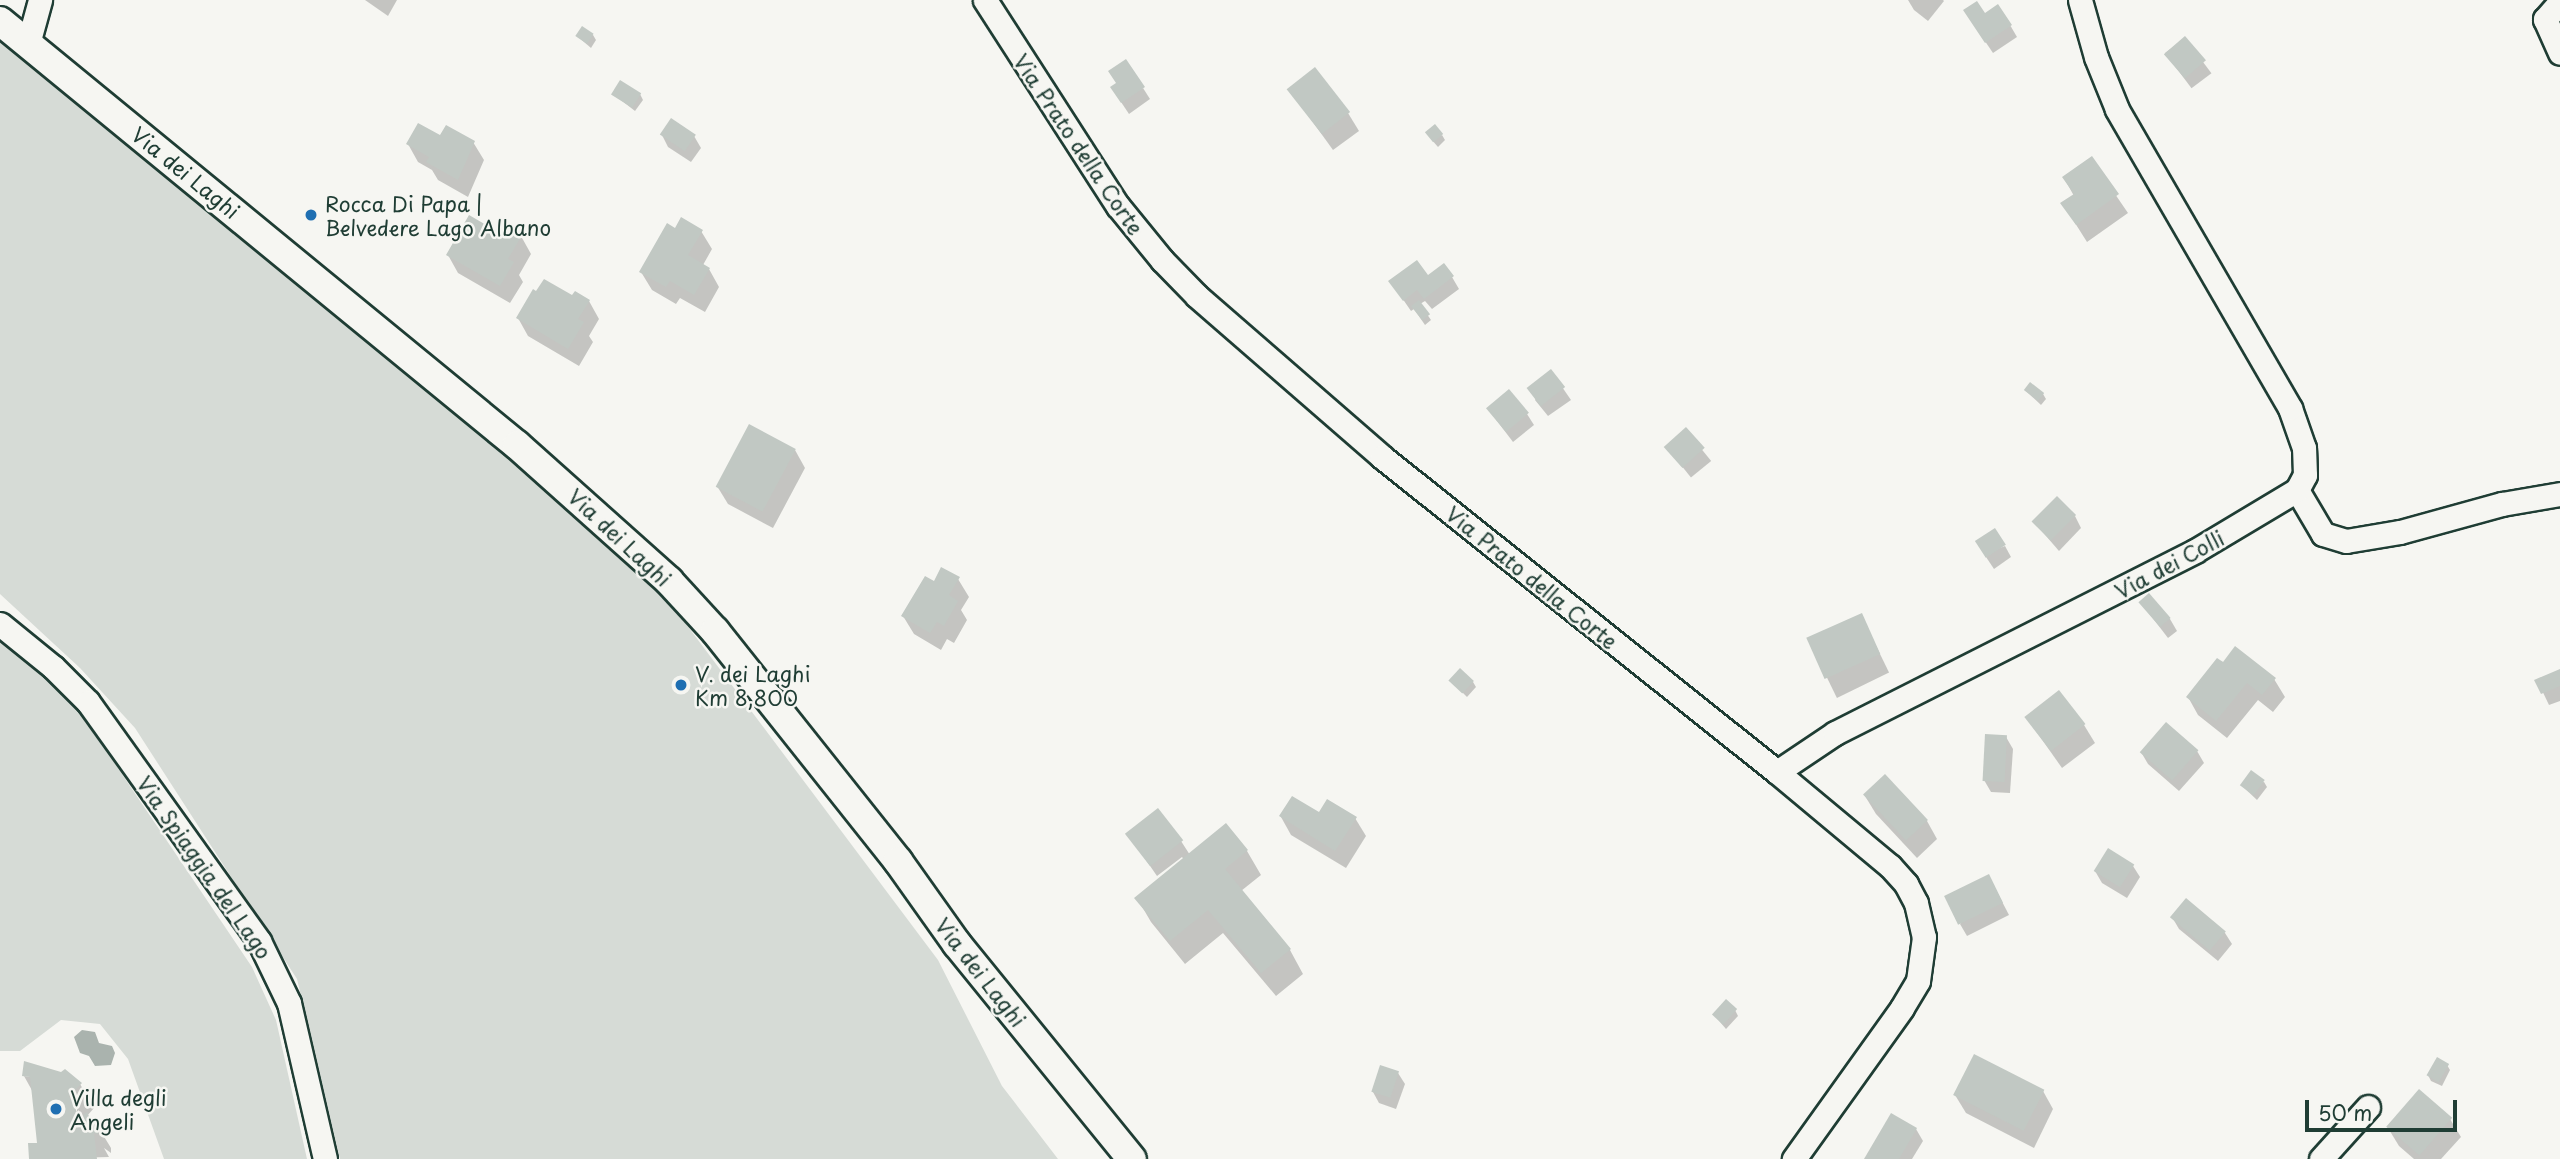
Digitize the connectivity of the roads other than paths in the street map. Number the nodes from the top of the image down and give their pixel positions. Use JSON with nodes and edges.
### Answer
{"nodes":[{"id":1,"x":40,"y":0,"type":"edge"},
{"id":2,"x":985,"y":0,"type":"edge"},
{"id":3,"x":2080,"y":0,"type":"edge"},
{"id":4,"x":2560,"y":2,"type":"edge"},
{"id":5,"x":0,"y":21,"type":"edge"},
{"id":6,"x":28,"y":44,"type":"junction"},
{"id":7,"x":2560,"y":53,"type":"edge"},
{"id":8,"x":2297,"y":490,"type":"junction"},
{"id":9,"x":2560,"y":494,"type":"edge"},
{"id":10,"x":0,"y":624,"type":"edge"},
{"id":11,"x":1777,"y":772,"type":"junction"},
{"id":12,"x":2368,"y":1107,"type":"dead end"},
{"id":13,"x":325,"y":1159,"type":"edge"},
{"id":14,"x":1132,"y":1159,"type":"edge"},
{"id":15,"x":1794,"y":1159,"type":"edge"},
{"id":16,"x":2321,"y":1159,"type":"edge"}],
"edges":[{"from":1,"to":6,"type":"street"},
{"from":2,"to":11,"type":"street","name":"Via Prato della Corte"},
{"from":3,"to":8,"type":"street"},
{"from":4,"to":7,"type":"street"},
{"from":5,"to":6,"type":"main road","name":"Via dei Laghi"},
{"from":6,"to":14,"type":"main road","name":"Via dei Laghi"},
{"from":8,"to":9,"type":"street"},
{"from":8,"to":11,"type":"street","name":"Via dei Colli"},
{"from":10,"to":13,"type":"street","name":"Via Spiaggia del Lago"},
{"from":11,"to":15,"type":"street","name":"Via Prato della Corte"},
{"from":12,"to":16,"type":"street"}]}
